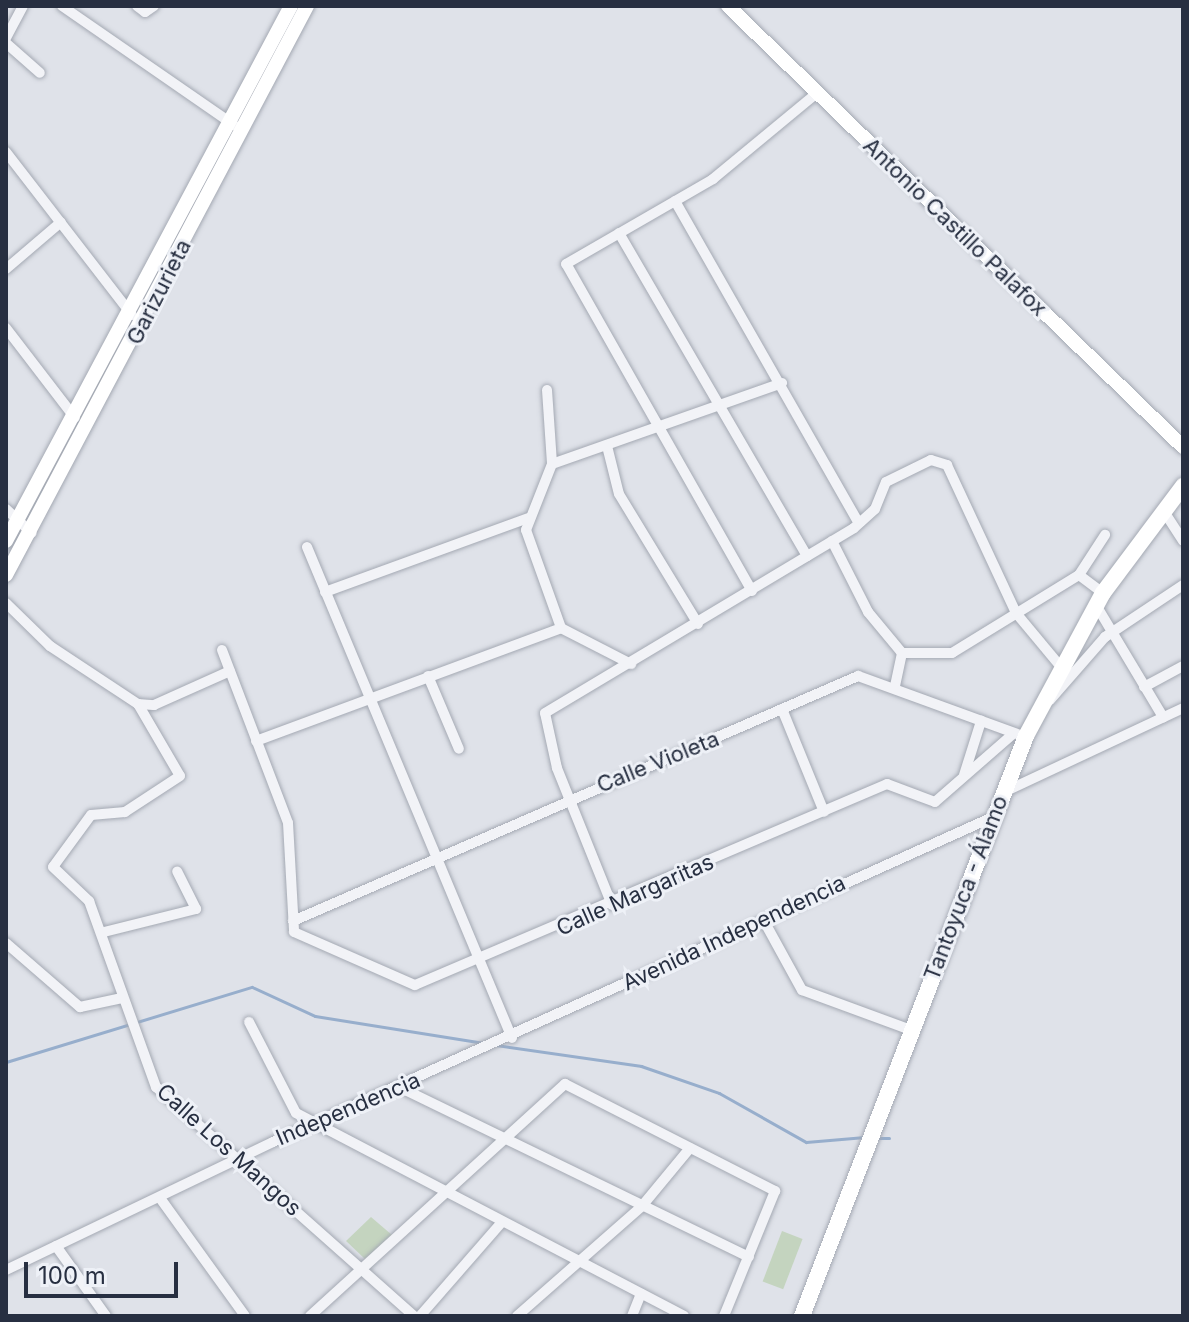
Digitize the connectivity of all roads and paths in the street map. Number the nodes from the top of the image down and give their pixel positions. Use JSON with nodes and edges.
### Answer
{"nodes":[{"id":1,"x":23,"y":6,"type":"edge"},
{"id":2,"x":62,"y":6,"type":"edge"},
{"id":3,"x":291,"y":6,"type":"edge"},
{"id":4,"x":307,"y":6,"type":"edge"},
{"id":5,"x":728,"y":6,"type":"edge"},
{"id":6,"x":6,"y":40,"type":"edge"},
{"id":7,"x":40,"y":73,"type":"dead end"},
{"id":8,"x":817,"y":93,"type":"junction"},
{"id":9,"x":227,"y":121,"type":"junction"},
{"id":10,"x":242,"y":131,"type":"junction"},
{"id":11,"x":6,"y":152,"type":"edge"},
{"id":12,"x":675,"y":201,"type":"junction"},
{"id":13,"x":61,"y":222,"type":"junction"},
{"id":14,"x":619,"y":233,"type":"junction"},
{"id":15,"x":6,"y":269,"type":"edge"},
{"id":16,"x":130,"y":312,"type":"junction"},
{"id":17,"x":141,"y":326,"type":"junction"},
{"id":18,"x":6,"y":328,"type":"edge"},
{"id":19,"x":782,"y":383,"type":"junction"},
{"id":20,"x":547,"y":390,"type":"dead end"},
{"id":21,"x":719,"y":405,"type":"junction"},
{"id":22,"x":74,"y":417,"type":"junction"},
{"id":23,"x":655,"y":426,"type":"junction"},
{"id":24,"x":86,"y":433,"type":"junction"},
{"id":25,"x":607,"y":446,"type":"junction"},
{"id":26,"x":1183,"y":447,"type":"edge"},
{"id":27,"x":552,"y":464,"type":"junction"},
{"id":28,"x":1183,"y":486,"type":"edge"},
{"id":29,"x":6,"y":509,"type":"edge"},
{"id":30,"x":1165,"y":513,"type":"junction"},
{"id":31,"x":528,"y":518,"type":"junction"},
{"id":32,"x":18,"y":521,"type":"junction"},
{"id":33,"x":858,"y":522,"type":"junction"},
{"id":34,"x":32,"y":533,"type":"junction"},
{"id":35,"x":1105,"y":535,"type":"dead end"},
{"id":36,"x":6,"y":541,"type":"edge"},
{"id":37,"x":832,"y":541,"type":"junction"},
{"id":38,"x":1183,"y":541,"type":"edge"},
{"id":39,"x":307,"y":547,"type":"dead end"},
{"id":40,"x":807,"y":556,"type":"junction"},
{"id":41,"x":6,"y":575,"type":"edge"},
{"id":42,"x":1079,"y":575,"type":"junction"},
{"id":43,"x":1183,"y":585,"type":"edge"},
{"id":44,"x":752,"y":591,"type":"junction"},
{"id":45,"x":325,"y":592,"type":"junction"},
{"id":46,"x":1100,"y":599,"type":"junction"},
{"id":47,"x":6,"y":603,"type":"edge"},
{"id":48,"x":1016,"y":613,"type":"junction"},
{"id":49,"x":698,"y":624,"type":"junction"},
{"id":50,"x":561,"y":628,"type":"junction"},
{"id":51,"x":1116,"y":630,"type":"junction"},
{"id":52,"x":222,"y":650,"type":"dead end"},
{"id":53,"x":902,"y":653,"type":"junction"},
{"id":54,"x":631,"y":664,"type":"junction"},
{"id":55,"x":1183,"y":666,"type":"edge"},
{"id":56,"x":1061,"y":667,"type":"junction"},
{"id":57,"x":230,"y":671,"type":"junction"},
{"id":58,"x":428,"y":676,"type":"junction"},
{"id":59,"x":895,"y":686,"type":"junction"},
{"id":60,"x":1144,"y":687,"type":"junction"},
{"id":61,"x":366,"y":697,"type":"junction"},
{"id":62,"x":138,"y":704,"type":"junction"},
{"id":63,"x":1045,"y":704,"type":"junction"},
{"id":64,"x":1183,"y":708,"type":"edge"},
{"id":65,"x":782,"y":709,"type":"junction"},
{"id":66,"x":1163,"y":717,"type":"junction"},
{"id":67,"x":981,"y":721,"type":"junction"},
{"id":68,"x":1020,"y":735,"type":"junction"},
{"id":69,"x":256,"y":741,"type":"junction"},
{"id":70,"x":459,"y":749,"type":"dead end"},
{"id":71,"x":964,"y":777,"type":"junction"},
{"id":72,"x":1003,"y":792,"type":"junction"},
{"id":73,"x":568,"y":799,"type":"junction"},
{"id":74,"x":824,"y":812,"type":"junction"},
{"id":75,"x":995,"y":816,"type":"junction"},
{"id":76,"x":433,"y":861,"type":"junction"},
{"id":77,"x":177,"y":871,"type":"dead end"},
{"id":78,"x":612,"y":905,"type":"junction"},
{"id":79,"x":293,"y":921,"type":"junction"},
{"id":80,"x":764,"y":921,"type":"junction"},
{"id":81,"x":104,"y":932,"type":"junction"},
{"id":82,"x":6,"y":943,"type":"edge"},
{"id":83,"x":477,"y":964,"type":"junction"},
{"id":84,"x":124,"y":1002,"type":"junction"},
{"id":85,"x":249,"y":1022,"type":"dead end"},
{"id":86,"x":911,"y":1030,"type":"junction"},
{"id":87,"x":508,"y":1039,"type":"junction"},
{"id":88,"x":474,"y":1055,"type":"joint"},
{"id":89,"x":399,"y":1087,"type":"junction"},
{"id":90,"x":314,"y":1123,"type":"junction"},
{"id":91,"x":502,"y":1139,"type":"junction"},
{"id":92,"x":690,"y":1148,"type":"junction"},
{"id":93,"x":238,"y":1158,"type":"junction"},
{"id":94,"x":445,"y":1191,"type":"junction"},
{"id":95,"x":160,"y":1198,"type":"junction"},
{"id":96,"x":642,"y":1206,"type":"junction"},
{"id":97,"x":502,"y":1222,"type":"junction"},
{"id":98,"x":56,"y":1246,"type":"junction"},
{"id":99,"x":749,"y":1257,"type":"junction"},
{"id":100,"x":580,"y":1261,"type":"junction"},
{"id":101,"x":361,"y":1268,"type":"junction"},
{"id":102,"x":6,"y":1270,"type":"edge"},
{"id":103,"x":641,"y":1294,"type":"junction"},
{"id":104,"x":106,"y":1316,"type":"edge"},
{"id":105,"x":245,"y":1316,"type":"edge"},
{"id":106,"x":310,"y":1316,"type":"edge"},
{"id":107,"x":417,"y":1316,"type":"edge"},
{"id":108,"x":517,"y":1316,"type":"edge"},
{"id":109,"x":632,"y":1316,"type":"edge"},
{"id":110,"x":684,"y":1316,"type":"edge"},
{"id":111,"x":724,"y":1316,"type":"edge"},
{"id":112,"x":802,"y":1316,"type":"edge"}],
"edges":[{"from":1,"to":6,"type":"street"},
{"from":2,"to":9,"type":"street"},
{"from":3,"to":9,"type":"main road","name":"Garizurieta"},
{"from":4,"to":10,"type":"main road","name":"Garizurieta"},
{"from":5,"to":8,"type":"main road","name":"Antonio Castillo Palafox"},
{"from":6,"to":7,"type":"street"},
{"from":8,"to":12,"type":"street"},
{"from":8,"to":26,"type":"main road","name":"Antonio Castillo Palafox"},
{"from":9,"to":10,"type":"street"},
{"from":9,"to":16,"type":"main road","name":"Garizurieta"},
{"from":10,"to":17,"type":"main road","name":"Garizurieta"},
{"from":11,"to":13,"type":"street"},
{"from":12,"to":14,"type":"street"},
{"from":12,"to":19,"type":"street"},
{"from":13,"to":15,"type":"street"},
{"from":13,"to":16,"type":"street"},
{"from":14,"to":21,"type":"street"},
{"from":14,"to":23,"type":"street"},
{"from":16,"to":17,"type":"street"},
{"from":16,"to":22,"type":"main road","name":"Garizurieta"},
{"from":17,"to":24,"type":"main road","name":"Garizurieta"},
{"from":18,"to":22,"type":"street"},
{"from":19,"to":21,"type":"street"},
{"from":19,"to":33,"type":"street"},
{"from":20,"to":27,"type":"street"},
{"from":21,"to":23,"type":"street"},
{"from":21,"to":40,"type":"street"},
{"from":22,"to":24,"type":"street"},
{"from":22,"to":32,"type":"main road","name":"Garizurieta"},
{"from":23,"to":25,"type":"street"},
{"from":23,"to":44,"type":"street"},
{"from":24,"to":34,"type":"main road","name":"Garizurieta"},
{"from":25,"to":27,"type":"street"},
{"from":25,"to":49,"type":"street"},
{"from":27,"to":31,"type":"street"},
{"from":28,"to":30,"type":"main road","name":"Tantoyuca - Álamo"},
{"from":29,"to":32,"type":"street"},
{"from":30,"to":38,"type":"street"},
{"from":30,"to":46,"type":"main road","name":"Tantoyuca - Álamo"},
{"from":31,"to":45,"type":"street"},
{"from":31,"to":50,"type":"street"},
{"from":32,"to":34,"type":"street"},
{"from":32,"to":36,"type":"main road","name":"Garizurieta"},
{"from":33,"to":37,"type":"street"},
{"from":33,"to":48,"type":"street"},
{"from":34,"to":41,"type":"main road","name":"Garizurieta"},
{"from":35,"to":42,"type":"street"},
{"from":37,"to":40,"type":"street"},
{"from":37,"to":53,"type":"street"},
{"from":39,"to":45,"type":"street"},
{"from":40,"to":44,"type":"street"},
{"from":42,"to":46,"type":"street"},
{"from":42,"to":48,"type":"street"},
{"from":43,"to":51,"type":"street"},
{"from":44,"to":49,"type":"street"},
{"from":45,"to":61,"type":"street"},
{"from":46,"to":51,"type":"street"},
{"from":46,"to":56,"type":"main road","name":"Tantoyuca - Álamo"},
{"from":47,"to":62,"type":"street"},
{"from":48,"to":53,"type":"street"},
{"from":48,"to":56,"type":"street"},
{"from":49,"to":54,"type":"street"},
{"from":50,"to":54,"type":"street"},
{"from":50,"to":58,"type":"street"},
{"from":51,"to":60,"type":"street"},
{"from":51,"to":63,"type":"street"},
{"from":52,"to":57,"type":"street"},
{"from":53,"to":59,"type":"street"},
{"from":54,"to":73,"type":"street"},
{"from":55,"to":60,"type":"street"},
{"from":56,"to":63,"type":"main road","name":"Tantoyuca - Álamo"},
{"from":57,"to":62,"type":"street"},
{"from":57,"to":69,"type":"street"},
{"from":58,"to":61,"type":"street"},
{"from":58,"to":70,"type":"street"},
{"from":59,"to":65,"type":"street","name":"Calle Violeta"},
{"from":59,"to":67,"type":"street","name":"Calle Violeta"},
{"from":60,"to":66,"type":"street"},
{"from":61,"to":69,"type":"street"},
{"from":61,"to":76,"type":"street"},
{"from":62,"to":81,"type":"street","name":"Calle Los Mangos"},
{"from":63,"to":68,"type":"main road","name":"Tantoyuca - Álamo"},
{"from":64,"to":66,"type":"street"},
{"from":65,"to":73,"type":"street","name":"Calle Violeta"},
{"from":65,"to":74,"type":"street"},
{"from":66,"to":72,"type":"street"},
{"from":67,"to":68,"type":"street","name":"Calle Violeta"},
{"from":67,"to":71,"type":"street"},
{"from":68,"to":71,"type":"street","name":"Calle Margaritas"},
{"from":68,"to":72,"type":"main road","name":"Tantoyuca - Álamo"},
{"from":69,"to":79,"type":"street"},
{"from":71,"to":74,"type":"street","name":"Calle Margaritas"},
{"from":72,"to":75,"type":"main road","name":"Tantoyuca - Álamo"},
{"from":73,"to":76,"type":"street","name":"Calle Violeta"},
{"from":73,"to":78,"type":"street"},
{"from":74,"to":78,"type":"street","name":"Calle Margaritas"},
{"from":75,"to":80,"type":"street","name":"Avenida Independencia"},
{"from":75,"to":86,"type":"main road","name":"Tantoyuca - Álamo"},
{"from":76,"to":79,"type":"street","name":"Calle Violeta"},
{"from":76,"to":83,"type":"street"},
{"from":77,"to":81,"type":"street"},
{"from":78,"to":83,"type":"street","name":"Calle Margaritas"},
{"from":79,"to":83,"type":"street","name":"Calle Margaritas"},
{"from":80,"to":86,"type":"street"},
{"from":80,"to":87,"type":"street","name":"Avenida Independencia"},
{"from":81,"to":84,"type":"street","name":"Calle Los Mangos"},
{"from":82,"to":84,"type":"street"},
{"from":83,"to":87,"type":"street"},
{"from":84,"to":93,"type":"street","name":"Calle Los Mangos"},
{"from":85,"to":90,"type":"street"},
{"from":86,"to":112,"type":"main road","name":"Tantoyuca - Álamo"},
{"from":87,"to":88,"type":"street","name":"Avenida Independencia"},
{"from":88,"to":89,"type":"street","name":"Independencia"},
{"from":89,"to":90,"type":"street","name":"Independencia"},
{"from":89,"to":91,"type":"street"},
{"from":90,"to":93,"type":"street","name":"Independencia"},
{"from":90,"to":94,"type":"street"},
{"from":91,"to":92,"type":"street"},
{"from":91,"to":94,"type":"street"},
{"from":91,"to":96,"type":"street"},
{"from":92,"to":96,"type":"street"},
{"from":92,"to":99,"type":"street"},
{"from":93,"to":95,"type":"street","name":"Independencia"},
{"from":93,"to":101,"type":"street","name":"Calle Los Mangos"},
{"from":94,"to":97,"type":"street"},
{"from":94,"to":101,"type":"street"},
{"from":95,"to":98,"type":"street","name":"Independencia"},
{"from":95,"to":105,"type":"street"},
{"from":96,"to":99,"type":"street"},
{"from":96,"to":100,"type":"street"},
{"from":97,"to":100,"type":"street"},
{"from":97,"to":107,"type":"street"},
{"from":98,"to":102,"type":"street","name":"Independencia"},
{"from":98,"to":104,"type":"street"},
{"from":99,"to":111,"type":"street"},
{"from":100,"to":103,"type":"street"},
{"from":100,"to":108,"type":"street"},
{"from":101,"to":106,"type":"street"},
{"from":101,"to":107,"type":"street","name":"Calle Los Mangos"},
{"from":103,"to":109,"type":"street"},
{"from":103,"to":110,"type":"street"}]}
